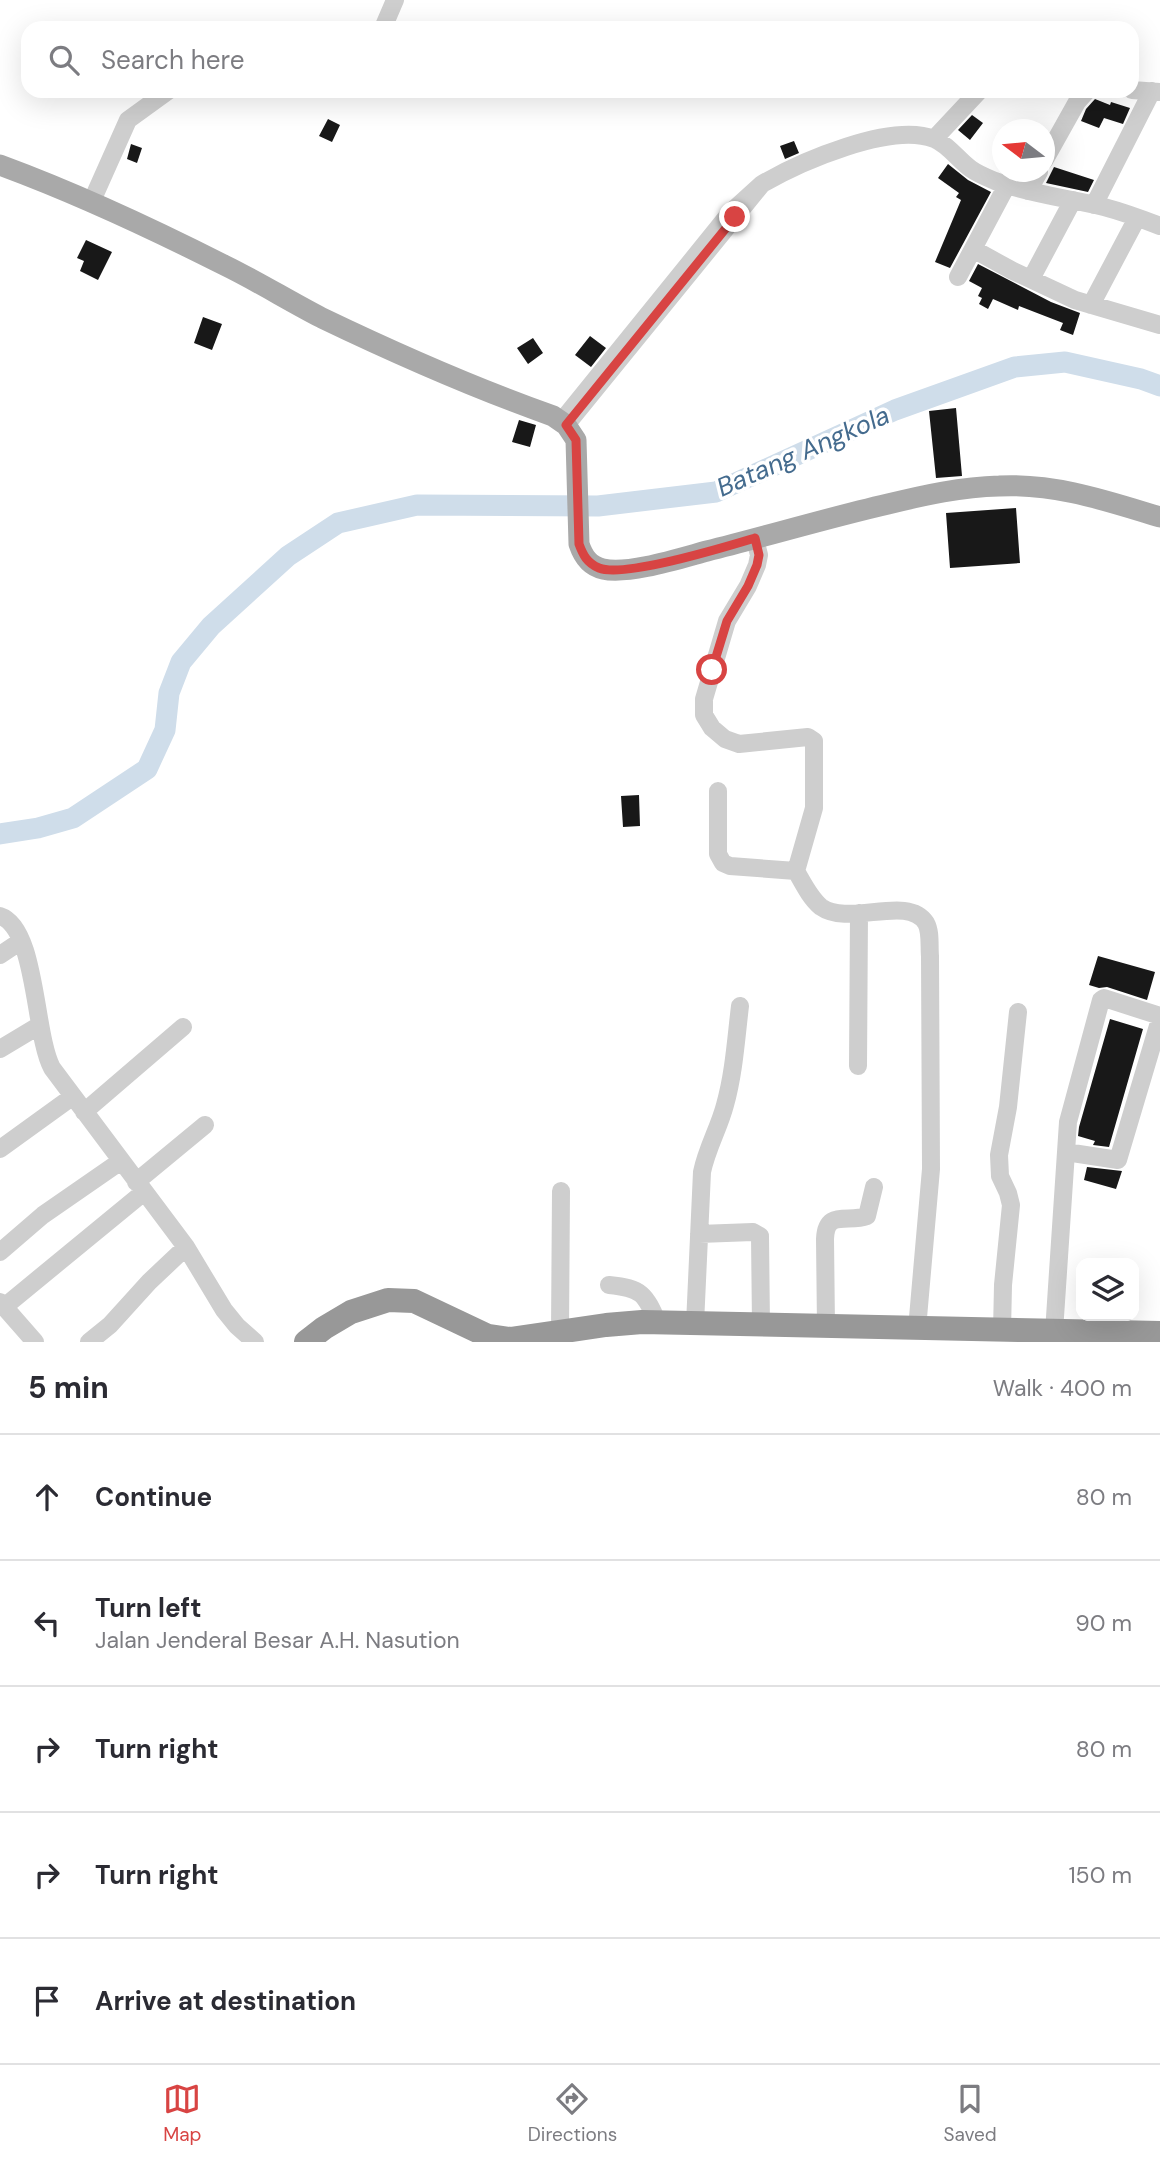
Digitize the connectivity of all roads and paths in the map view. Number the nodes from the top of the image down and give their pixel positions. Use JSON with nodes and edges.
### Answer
{"nodes":[{"id":1,"x":395,"y":0,"type":"edge"},
{"id":2,"x":386,"y":21,"type":"edge"},
{"id":3,"x":1156,"y":92,"type":"edge"},
{"id":4,"x":158,"y":98,"type":"edge"},
{"id":5,"x":972,"y":98,"type":"edge"},
{"id":6,"x":1081,"y":98,"type":"edge"},
{"id":7,"x":934,"y":139,"type":"junction"},
{"id":8,"x":1055,"y":143,"type":"edge"},
{"id":9,"x":0,"y":165,"type":"edge"},
{"id":10,"x":1033,"y":182,"type":"edge"},
{"id":11,"x":1007,"y":185,"type":"junction"},
{"id":12,"x":1028,"y":191,"type":"junction"},
{"id":13,"x":1073,"y":200,"type":"junction"},
{"id":14,"x":91,"y":203,"type":"junction"},
{"id":15,"x":1094,"y":205,"type":"junction"},
{"id":16,"x":1137,"y":218,"type":"junction"},
{"id":17,"x":1160,"y":225,"type":"edge"},
{"id":18,"x":973,"y":249,"type":"junction"},
{"id":19,"x":958,"y":277,"type":"dead end"},
{"id":20,"x":1031,"y":279,"type":"junction"},
{"id":21,"x":1091,"y":305,"type":"junction"},
{"id":22,"x":1158,"y":320,"type":"edge"},
{"id":23,"x":563,"y":424,"type":"junction"},
{"id":24,"x":1160,"y":517,"type":"edge"},
{"id":25,"x":755,"y":538,"type":"junction"},
{"id":26,"x":718,"y":791,"type":"dead end"},
{"id":27,"x":796,"y":871,"type":"junction"},
{"id":28,"x":859,"y":914,"type":"junction"},
{"id":29,"x":0,"y":916,"type":"edge"},
{"id":30,"x":21,"y":941,"type":"junction"},
{"id":31,"x":0,"y":955,"type":"edge"},
{"id":32,"x":740,"y":1006,"type":"dead end"},
{"id":33,"x":1018,"y":1012,"type":"dead end"},
{"id":34,"x":1160,"y":1018,"type":"edge"},
{"id":35,"x":40,"y":1025,"type":"junction"},
{"id":36,"x":183,"y":1027,"type":"dead end"},
{"id":37,"x":0,"y":1049,"type":"edge"},
{"id":38,"x":858,"y":1066,"type":"dead end"},
{"id":39,"x":72,"y":1097,"type":"junction"},
{"id":40,"x":83,"y":1112,"type":"junction"},
{"id":41,"x":205,"y":1125,"type":"dead end"},
{"id":42,"x":0,"y":1149,"type":"edge"},
{"id":43,"x":1066,"y":1152,"type":"junction"},
{"id":44,"x":121,"y":1161,"type":"junction"},
{"id":45,"x":140,"y":1187,"type":"junction"},
{"id":46,"x":874,"y":1187,"type":"dead end"},
{"id":47,"x":561,"y":1191,"type":"dead end"},
{"id":48,"x":698,"y":1234,"type":"junction"},
{"id":49,"x":186,"y":1247,"type":"junction"},
{"id":50,"x":0,"y":1252,"type":"edge"},
{"id":51,"x":609,"y":1285,"type":"dead end"},
{"id":52,"x":2,"y":1304,"type":"edge"},
{"id":53,"x":658,"y":1323,"type":"junction"},
{"id":54,"x":695,"y":1324,"type":"junction"},
{"id":55,"x":917,"y":1329,"type":"junction"},
{"id":56,"x":560,"y":1331,"type":"junction"},
{"id":57,"x":752,"y":1331,"type":"edge"},
{"id":58,"x":1002,"y":1331,"type":"junction"},
{"id":59,"x":810,"y":1332,"type":"edge"},
{"id":60,"x":1054,"y":1332,"type":"junction"},
{"id":61,"x":1160,"y":1333,"type":"edge"},
{"id":62,"x":1027,"y":1337,"type":"edge"},
{"id":63,"x":35,"y":1342,"type":"edge"},
{"id":64,"x":89,"y":1342,"type":"edge"},
{"id":65,"x":254,"y":1342,"type":"edge"},
{"id":66,"x":306,"y":1342,"type":"edge"}],
"edges":[{"from":1,"to":2,"type":"street"},
{"from":3,"to":15,"type":"street"},
{"from":4,"to":14,"type":"street"},
{"from":5,"to":7,"type":"street"},
{"from":6,"to":8,"type":"street"},
{"from":7,"to":11,"type":"street"},
{"from":7,"to":23,"type":"street"},
{"from":9,"to":14,"type":"main road"},
{"from":10,"to":12,"type":"street"},
{"from":11,"to":12,"type":"street"},
{"from":11,"to":18,"type":"street"},
{"from":12,"to":13,"type":"street"},
{"from":13,"to":15,"type":"street"},
{"from":13,"to":20,"type":"street"},
{"from":14,"to":23,"type":"main road"},
{"from":15,"to":16,"type":"street"},
{"from":16,"to":17,"type":"street"},
{"from":16,"to":21,"type":"street"},
{"from":18,"to":19,"type":"street"},
{"from":18,"to":20,"type":"street"},
{"from":20,"to":21,"type":"street"},
{"from":21,"to":22,"type":"street"},
{"from":23,"to":25,"type":"main road"},
{"from":24,"to":25,"type":"main road"},
{"from":25,"to":27,"type":"street"},
{"from":26,"to":27,"type":"street"},
{"from":27,"to":28,"type":"street"},
{"from":28,"to":38,"type":"street"},
{"from":28,"to":55,"type":"street"},
{"from":29,"to":30,"type":"street"},
{"from":30,"to":31,"type":"street"},
{"from":30,"to":35,"type":"street"},
{"from":32,"to":48,"type":"street"},
{"from":33,"to":58,"type":"street"},
{"from":34,"to":43,"type":"street"},
{"from":34,"to":43,"type":"street"},
{"from":35,"to":37,"type":"street"},
{"from":35,"to":39,"type":"street"},
{"from":36,"to":40,"type":"street"},
{"from":39,"to":40,"type":"street"},
{"from":39,"to":42,"type":"street"},
{"from":40,"to":44,"type":"street"},
{"from":41,"to":45,"type":"street"},
{"from":43,"to":60,"type":"street"},
{"from":44,"to":45,"type":"street"},
{"from":44,"to":50,"type":"street"},
{"from":45,"to":49,"type":"street"},
{"from":45,"to":52,"type":"street"},
{"from":46,"to":59,"type":"street"},
{"from":47,"to":56,"type":"street"},
{"from":48,"to":54,"type":"street"},
{"from":48,"to":57,"type":"street"},
{"from":49,"to":64,"type":"street"},
{"from":49,"to":65,"type":"street"},
{"from":51,"to":53,"type":"street"},
{"from":52,"to":63,"type":"street"},
{"from":53,"to":54,"type":"highway"},
{"from":53,"to":56,"type":"highway"},
{"from":54,"to":57,"type":"highway"},
{"from":55,"to":58,"type":"highway"},
{"from":55,"to":59,"type":"highway"},
{"from":56,"to":66,"type":"highway"},
{"from":57,"to":59,"type":"highway"},
{"from":58,"to":62,"type":"highway"},
{"from":60,"to":61,"type":"highway"},
{"from":60,"to":62,"type":"highway"}]}
